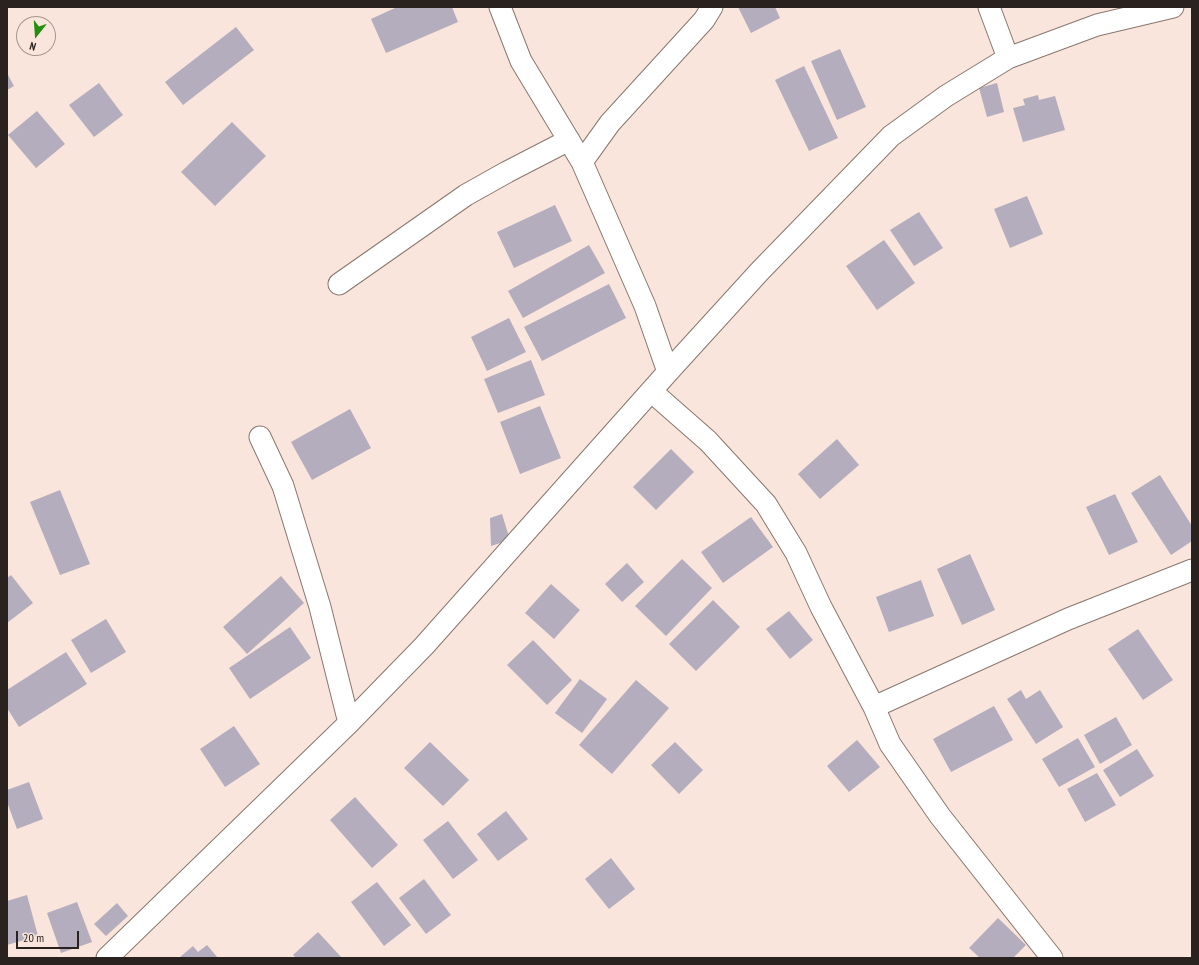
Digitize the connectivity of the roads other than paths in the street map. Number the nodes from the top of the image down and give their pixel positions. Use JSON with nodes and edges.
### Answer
{"nodes":[{"id":1,"x":500,"y":7,"type":"edge"},
{"id":2,"x":712,"y":7,"type":"edge"},
{"id":3,"x":989,"y":7,"type":"edge"},
{"id":4,"x":1173,"y":7,"type":"edge"},
{"id":5,"x":1008,"y":58,"type":"junction"},
{"id":6,"x":569,"y":140,"type":"junction"},
{"id":7,"x":582,"y":162,"type":"junction"},
{"id":8,"x":339,"y":284,"type":"dead end"},
{"id":9,"x":668,"y":372,"type":"junction"},
{"id":10,"x":651,"y":391,"type":"junction"},
{"id":11,"x":260,"y":437,"type":"dead end"},
{"id":12,"x":1192,"y":570,"type":"edge"},
{"id":13,"x":874,"y":707,"type":"junction"},
{"id":14,"x":349,"y":723,"type":"junction"},
{"id":15,"x":106,"y":958,"type":"edge"},
{"id":16,"x":1052,"y":958,"type":"edge"}],
"edges":[{"from":1,"to":6,"type":"street"},
{"from":2,"to":7,"type":"street"},
{"from":3,"to":5,"type":"street"},
{"from":4,"to":5,"type":"street"},
{"from":5,"to":9,"type":"street"},
{"from":6,"to":7,"type":"street"},
{"from":6,"to":8,"type":"street"},
{"from":7,"to":9,"type":"street"},
{"from":9,"to":10,"type":"street"},
{"from":10,"to":13,"type":"street"},
{"from":10,"to":14,"type":"street"},
{"from":11,"to":14,"type":"street"},
{"from":12,"to":13,"type":"street"},
{"from":13,"to":16,"type":"street"},
{"from":14,"to":15,"type":"street"}]}
